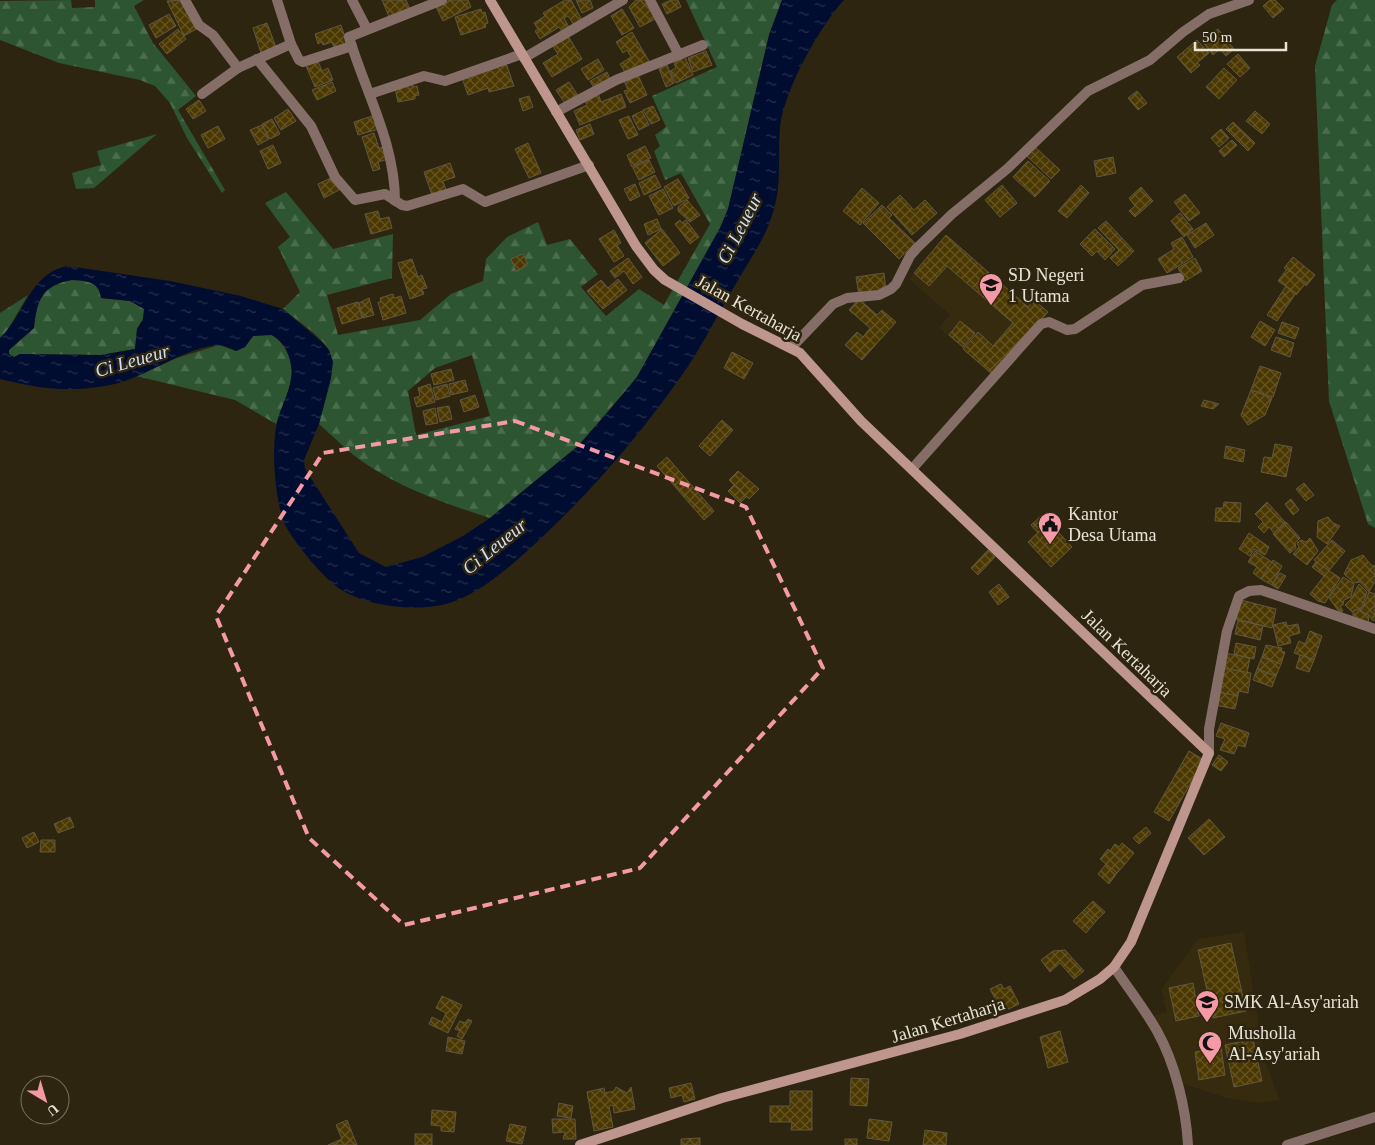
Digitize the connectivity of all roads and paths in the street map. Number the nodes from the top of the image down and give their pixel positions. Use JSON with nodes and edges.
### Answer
{"nodes":[{"id":1,"x":184,"y":0,"type":"edge"},
{"id":2,"x":277,"y":0,"type":"edge"},
{"id":3,"x":352,"y":0,"type":"edge"},
{"id":4,"x":442,"y":0,"type":"edge"},
{"id":5,"x":490,"y":0,"type":"edge"},
{"id":6,"x":623,"y":0,"type":"edge"},
{"id":7,"x":650,"y":0,"type":"edge"},
{"id":8,"x":1249,"y":0,"type":"edge"},
{"id":9,"x":367,"y":29,"type":"junction"},
{"id":10,"x":291,"y":44,"type":"junction"},
{"id":11,"x":703,"y":45,"type":"dead end"},
{"id":12,"x":352,"y":46,"type":"junction"},
{"id":13,"x":679,"y":54,"type":"junction"},
{"id":14,"x":523,"y":56,"type":"junction"},
{"id":15,"x":257,"y":59,"type":"junction"},
{"id":16,"x":238,"y":68,"type":"junction"},
{"id":17,"x":202,"y":94,"type":"dead end"},
{"id":18,"x":370,"y":94,"type":"junction"},
{"id":19,"x":556,"y":112,"type":"junction"},
{"id":20,"x":589,"y":164,"type":"junction"},
{"id":21,"x":395,"y":201,"type":"junction"},
{"id":22,"x":1179,"y":278,"type":"dead end"},
{"id":23,"x":791,"y":348,"type":"junction"},
{"id":24,"x":912,"y":469,"type":"junction"},
{"id":25,"x":1375,"y":629,"type":"edge"},
{"id":26,"x":1209,"y":753,"type":"junction"},
{"id":27,"x":1114,"y":966,"type":"junction"},
{"id":28,"x":1375,"y":1117,"type":"edge"},
{"id":29,"x":580,"y":1145,"type":"edge"},
{"id":30,"x":1188,"y":1145,"type":"edge"},
{"id":31,"x":1287,"y":1145,"type":"edge"}],
"edges":[{"from":1,"to":16,"type":"street"},
{"from":2,"to":10,"type":"street"},
{"from":3,"to":9,"type":"street"},
{"from":4,"to":9,"type":"street"},
{"from":5,"to":14,"type":"street","name":"Jalan Kertaharja"},
{"from":6,"to":14,"type":"street"},
{"from":7,"to":13,"type":"street"},
{"from":8,"to":23,"type":"street"},
{"from":9,"to":12,"type":"street"},
{"from":10,"to":12,"type":"street"},
{"from":10,"to":15,"type":"street"},
{"from":11,"to":13,"type":"street"},
{"from":12,"to":18,"type":"street"},
{"from":13,"to":19,"type":"street"},
{"from":14,"to":18,"type":"street"},
{"from":14,"to":19,"type":"street","name":"Jalan Kertaharja"},
{"from":15,"to":16,"type":"street"},
{"from":15,"to":21,"type":"street"},
{"from":16,"to":17,"type":"street"},
{"from":18,"to":21,"type":"street"},
{"from":19,"to":20,"type":"street","name":"Jalan Kertaharja"},
{"from":20,"to":21,"type":"street"},
{"from":20,"to":23,"type":"street","name":"Jalan Kertaharja"},
{"from":22,"to":24,"type":"street"},
{"from":23,"to":24,"type":"street","name":"Jalan Kertaharja"},
{"from":24,"to":26,"type":"street","name":"Jalan Kertaharja"},
{"from":25,"to":26,"type":"street"},
{"from":26,"to":27,"type":"street","name":"Jalan Kertaharja"},
{"from":27,"to":29,"type":"street","name":"Jalan Kertaharja"},
{"from":27,"to":30,"type":"street"},
{"from":28,"to":31,"type":"street"}]}
